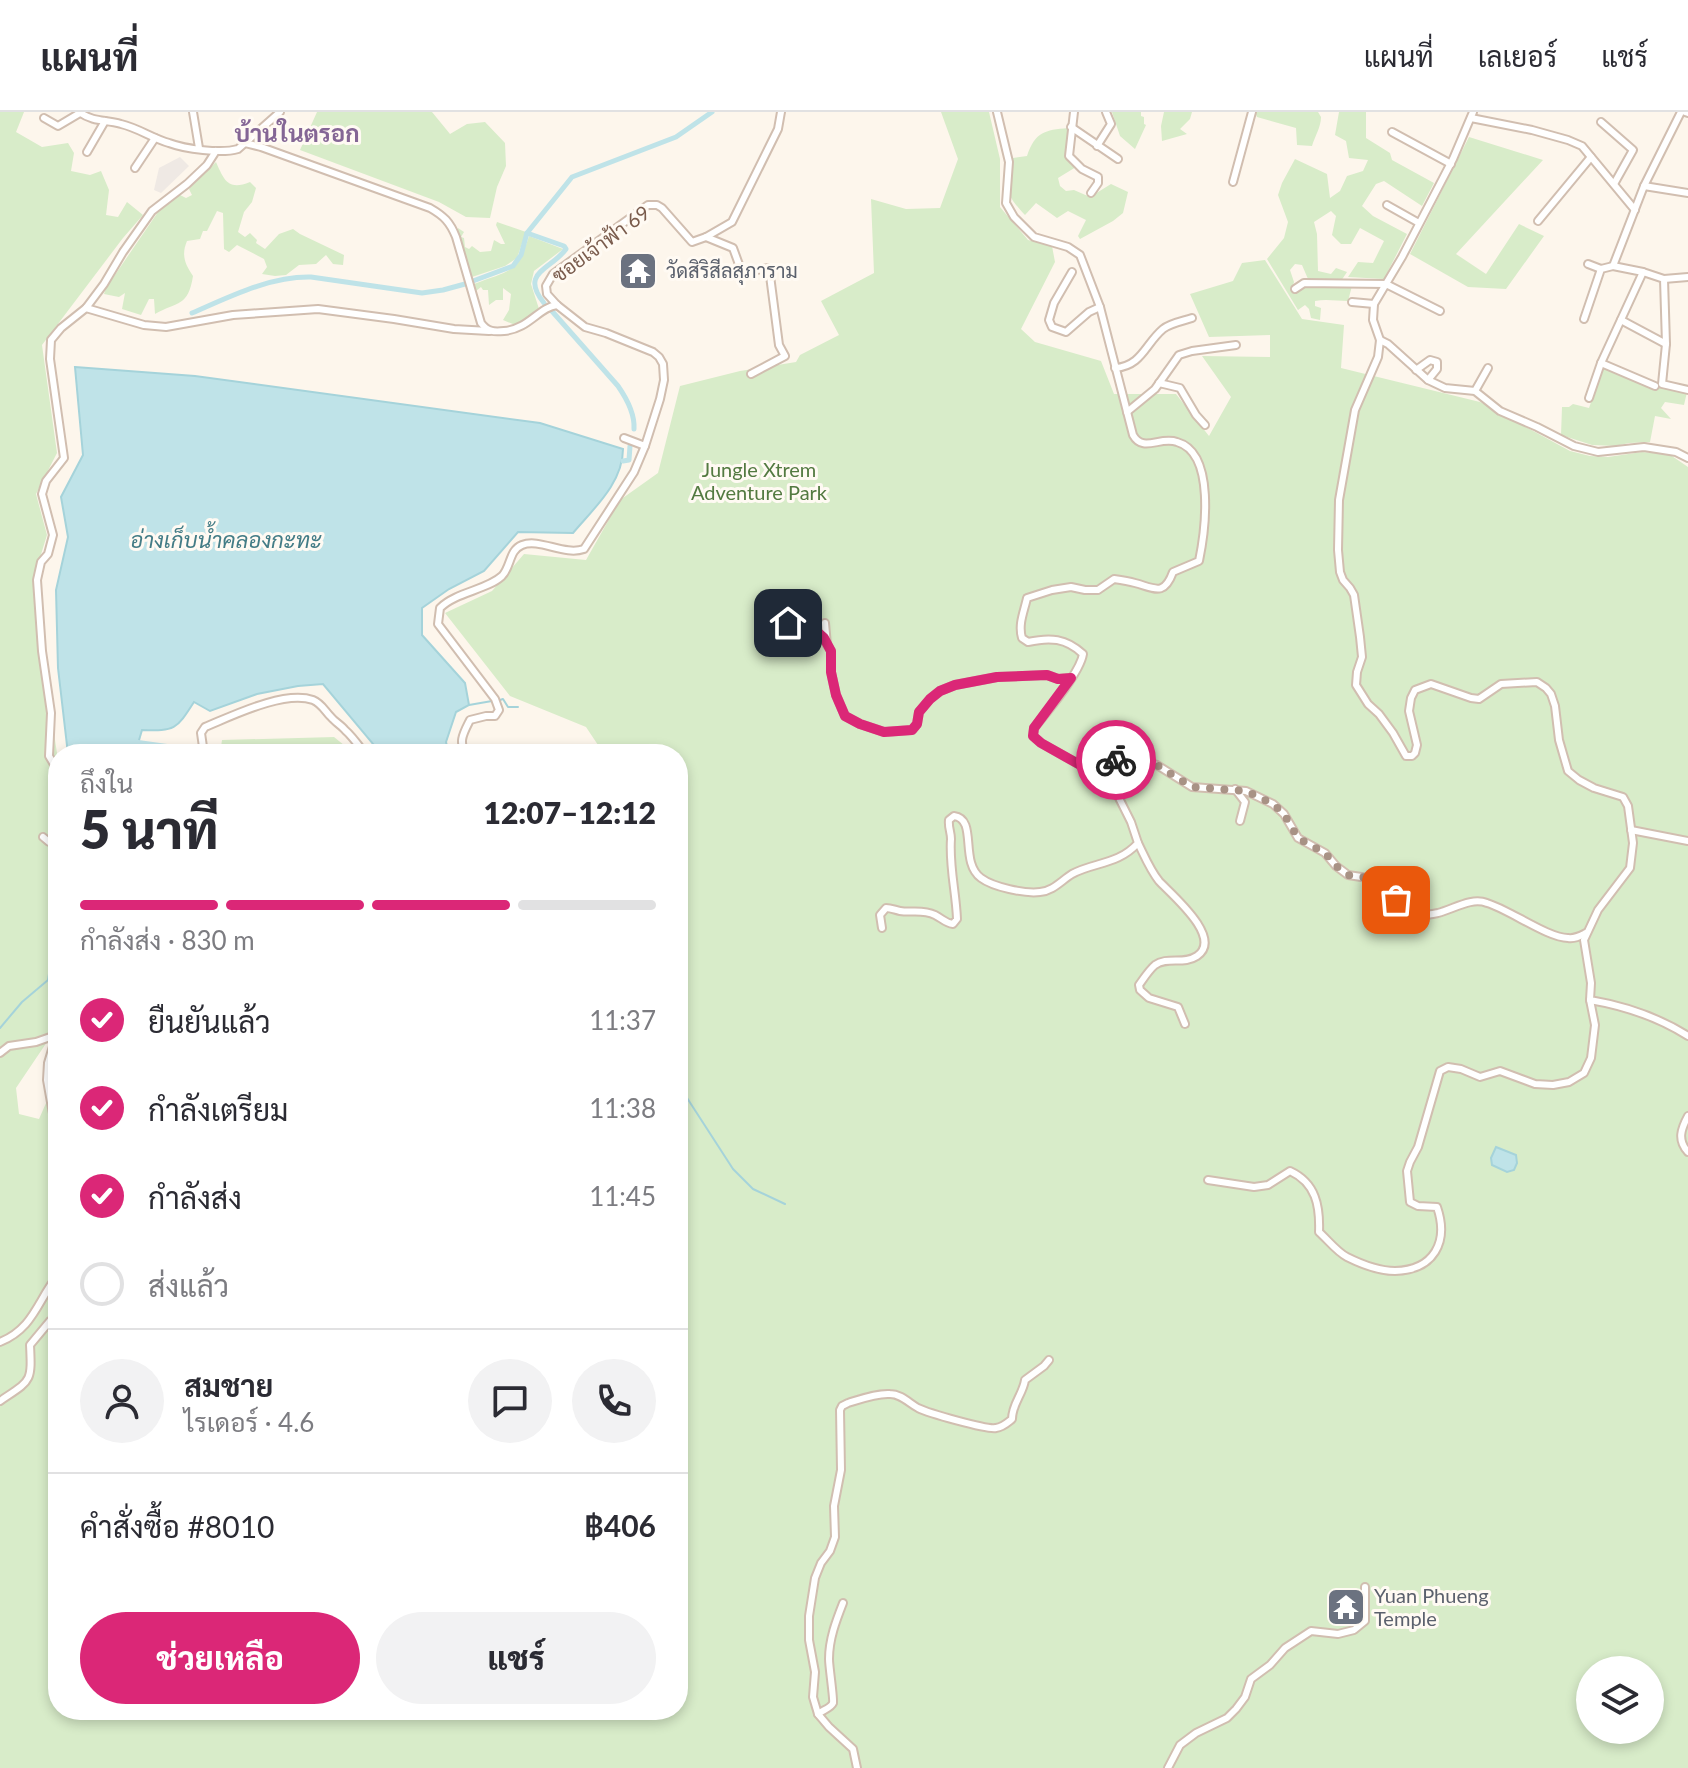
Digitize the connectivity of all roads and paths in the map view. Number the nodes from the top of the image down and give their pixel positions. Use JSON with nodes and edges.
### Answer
{"nodes":[{"id":1,"x":80,"y":112,"type":"edge"},
{"id":2,"x":193,"y":112,"type":"edge"},
{"id":3,"x":280,"y":112,"type":"edge"},
{"id":4,"x":781,"y":112,"type":"edge"},
{"id":5,"x":997,"y":112,"type":"edge"},
{"id":6,"x":1074,"y":112,"type":"edge"},
{"id":7,"x":1106,"y":112,"type":"edge"},
{"id":8,"x":1252,"y":112,"type":"edge"},
{"id":9,"x":1685,"y":112,"type":"edge"},
{"id":10,"x":1472,"y":115,"type":"edge"},
{"id":11,"x":44,"y":118,"type":"dead end"},
{"id":12,"x":105,"y":121,"type":"junction"},
{"id":13,"x":1601,"y":122,"type":"dead end"},
{"id":14,"x":1071,"y":127,"type":"junction"},
{"id":15,"x":1392,"y":132,"type":"dead end"},
{"id":16,"x":155,"y":138,"type":"junction"},
{"id":17,"x":245,"y":143,"type":"junction"},
{"id":18,"x":1097,"y":146,"type":"junction"},
{"id":19,"x":199,"y":148,"type":"junction"},
{"id":20,"x":216,"y":151,"type":"junction"},
{"id":21,"x":87,"y":152,"type":"dead end"},
{"id":22,"x":1591,"y":157,"type":"junction"},
{"id":23,"x":1118,"y":159,"type":"dead end"},
{"id":24,"x":1451,"y":164,"type":"junction"},
{"id":25,"x":135,"y":168,"type":"dead end"},
{"id":26,"x":1233,"y":182,"type":"dead end"},
{"id":27,"x":1614,"y":184,"type":"junction"},
{"id":28,"x":1644,"y":186,"type":"junction"},
{"id":29,"x":1091,"y":193,"type":"dead end"},
{"id":30,"x":1688,"y":193,"type":"edge"},
{"id":31,"x":1387,"y":205,"type":"dead end"},
{"id":32,"x":1635,"y":210,"type":"junction"},
{"id":33,"x":1538,"y":221,"type":"dead end"},
{"id":34,"x":1419,"y":223,"type":"junction"},
{"id":35,"x":706,"y":237,"type":"junction"},
{"id":36,"x":1588,"y":264,"type":"dead end"},
{"id":37,"x":1613,"y":266,"type":"junction"},
{"id":38,"x":1601,"y":269,"type":"junction"},
{"id":39,"x":1072,"y":272,"type":"dead end"},
{"id":40,"x":1643,"y":272,"type":"junction"},
{"id":41,"x":1688,"y":277,"type":"edge"},
{"id":42,"x":1664,"y":279,"type":"junction"},
{"id":43,"x":1386,"y":284,"type":"junction"},
{"id":44,"x":1295,"y":289,"type":"dead end"},
{"id":45,"x":1352,"y":302,"type":"dead end"},
{"id":46,"x":1374,"y":304,"type":"junction"},
{"id":47,"x":557,"y":305,"type":"junction"},
{"id":48,"x":1100,"y":307,"type":"junction"},
{"id":49,"x":86,"y":308,"type":"junction"},
{"id":50,"x":1440,"y":311,"type":"dead end"},
{"id":51,"x":1192,"y":318,"type":"dead end"},
{"id":52,"x":1584,"y":319,"type":"dead end"},
{"id":53,"x":1621,"y":320,"type":"junction"},
{"id":54,"x":489,"y":331,"type":"junction"},
{"id":55,"x":1380,"y":340,"type":"junction"},
{"id":56,"x":1666,"y":344,"type":"junction"},
{"id":57,"x":1236,"y":345,"type":"dead end"},
{"id":58,"x":1601,"y":363,"type":"junction"},
{"id":59,"x":1115,"y":368,"type":"junction"},
{"id":60,"x":1488,"y":368,"type":"dead end"},
{"id":61,"x":1416,"y":370,"type":"junction"},
{"id":62,"x":751,"y":374,"type":"dead end"},
{"id":63,"x":1428,"y":380,"type":"junction"},
{"id":64,"x":1159,"y":383,"type":"junction"},
{"id":65,"x":1655,"y":386,"type":"dead end"},
{"id":66,"x":1688,"y":390,"type":"edge"},
{"id":67,"x":1475,"y":391,"type":"junction"},
{"id":68,"x":1589,"y":398,"type":"dead end"},
{"id":69,"x":1127,"y":412,"type":"junction"},
{"id":70,"x":1205,"y":425,"type":"dead end"},
{"id":71,"x":624,"y":438,"type":"dead end"},
{"id":72,"x":645,"y":446,"type":"junction"},
{"id":73,"x":1688,"y":458,"type":"edge"},
{"id":74,"x":788,"y":623,"type":"dead end"},
{"id":75,"x":825,"y":623,"type":"dead end"},
{"id":76,"x":827,"y":645,"type":"junction"},
{"id":77,"x":1071,"y":678,"type":"junction"},
{"id":78,"x":50,"y":744,"type":"edge"},
{"id":79,"x":203,"y":744,"type":"edge"},
{"id":80,"x":358,"y":744,"type":"edge"},
{"id":81,"x":462,"y":744,"type":"edge"},
{"id":82,"x":1082,"y":766,"type":"junction"},
{"id":83,"x":1235,"y":789,"type":"junction"},
{"id":84,"x":1240,"y":821,"type":"dead end"},
{"id":85,"x":1631,"y":830,"type":"junction"},
{"id":86,"x":43,"y":837,"type":"dead end"},
{"id":87,"x":48,"y":841,"type":"edge"},
{"id":88,"x":1688,"y":841,"type":"edge"},
{"id":89,"x":1138,"y":843,"type":"junction"},
{"id":90,"x":882,"y":928,"type":"dead end"},
{"id":91,"x":1587,"y":932,"type":"junction"},
{"id":92,"x":1590,"y":1000,"type":"junction"},
{"id":93,"x":1185,"y":1024,"type":"dead end"},
{"id":94,"x":1688,"y":1036,"type":"edge"},
{"id":95,"x":48,"y":1037,"type":"edge"},
{"id":96,"x":0,"y":1053,"type":"edge"},
{"id":97,"x":48,"y":1063,"type":"edge"},
{"id":98,"x":48,"y":1086,"type":"edge"},
{"id":99,"x":1688,"y":1116,"type":"edge"},
{"id":100,"x":1688,"y":1152,"type":"edge"},
{"id":101,"x":1208,"y":1180,"type":"dead end"},
{"id":102,"x":48,"y":1287,"type":"edge"},
{"id":103,"x":48,"y":1323,"type":"edge"},
{"id":104,"x":0,"y":1342,"type":"edge"},
{"id":105,"x":1049,"y":1360,"type":"dead end"},
{"id":106,"x":0,"y":1401,"type":"edge"},
{"id":107,"x":1365,"y":1587,"type":"dead end"},
{"id":108,"x":843,"y":1603,"type":"dead end"},
{"id":109,"x":818,"y":1714,"type":"junction"},
{"id":110,"x":857,"y":1768,"type":"edge"},
{"id":111,"x":1168,"y":1768,"type":"edge"}],
"edges":[{"from":1,"to":11,"type":"street"},
{"from":1,"to":12,"type":"street"},
{"from":2,"to":19,"type":"street"},
{"from":3,"to":17,"type":"street"},
{"from":4,"to":35,"type":"street"},
{"from":5,"to":48,"type":"street"},
{"from":6,"to":14,"type":"street"},
{"from":7,"to":18,"type":"street"},
{"from":8,"to":26,"type":"street"},
{"from":9,"to":28,"type":"street"},
{"from":10,"to":22,"type":"street"},
{"from":10,"to":24,"type":"street"},
{"from":12,"to":16,"type":"street"},
{"from":12,"to":21,"type":"street"},
{"from":13,"to":27,"type":"street"},
{"from":14,"to":18,"type":"street"},
{"from":14,"to":29,"type":"street"},
{"from":15,"to":24,"type":"street"},
{"from":16,"to":19,"type":"street"},
{"from":16,"to":25,"type":"street"},
{"from":17,"to":20,"type":"street"},
{"from":17,"to":54,"type":"street"},
{"from":18,"to":23,"type":"street"},
{"from":19,"to":20,"type":"street"},
{"from":20,"to":49,"type":"street"},
{"from":22,"to":27,"type":"street"},
{"from":22,"to":33,"type":"street"},
{"from":24,"to":34,"type":"street"},
{"from":27,"to":32,"type":"street"},
{"from":28,"to":30,"type":"street"},
{"from":28,"to":32,"type":"street"},
{"from":31,"to":34,"type":"street"},
{"from":32,"to":37,"type":"street"},
{"from":34,"to":43,"type":"street"},
{"from":35,"to":47,"type":"street","name":"ซอยเจ้าฟ้า 69"},
{"from":35,"to":62,"type":"street"},
{"from":36,"to":38,"type":"street"},
{"from":37,"to":38,"type":"street"},
{"from":37,"to":40,"type":"street"},
{"from":38,"to":52,"type":"street"},
{"from":39,"to":48,"type":"street"},
{"from":40,"to":42,"type":"street"},
{"from":40,"to":53,"type":"street"},
{"from":41,"to":42,"type":"street"},
{"from":42,"to":56,"type":"street"},
{"from":43,"to":44,"type":"street"},
{"from":43,"to":46,"type":"street"},
{"from":43,"to":50,"type":"street"},
{"from":45,"to":46,"type":"street"},
{"from":46,"to":55,"type":"street"},
{"from":47,"to":54,"type":"street"},
{"from":47,"to":72,"type":"street"},
{"from":48,"to":59,"type":"street"},
{"from":49,"to":54,"type":"street"},
{"from":49,"to":78,"type":"street"},
{"from":51,"to":59,"type":"street"},
{"from":53,"to":56,"type":"street"},
{"from":53,"to":58,"type":"street"},
{"from":55,"to":61,"type":"street"},
{"from":55,"to":85,"type":"street"},
{"from":56,"to":66,"type":"street"},
{"from":57,"to":64,"type":"street"},
{"from":58,"to":65,"type":"street"},
{"from":58,"to":68,"type":"street"},
{"from":59,"to":69,"type":"street"},
{"from":60,"to":67,"type":"street"},
{"from":61,"to":63,"type":"street"},
{"from":61,"to":63,"type":"street"},
{"from":63,"to":67,"type":"street"},
{"from":64,"to":69,"type":"street"},
{"from":64,"to":70,"type":"street"},
{"from":67,"to":73,"type":"street"},
{"from":69,"to":77,"type":"street"},
{"from":71,"to":72,"type":"street"},
{"from":72,"to":81,"type":"street"},
{"from":74,"to":76,"type":"street"},
{"from":75,"to":76,"type":"street"},
{"from":76,"to":77,"type":"street"},
{"from":77,"to":82,"type":"street"},
{"from":79,"to":80,"type":"street"},
{"from":82,"to":83,"type":"street"},
{"from":82,"to":89,"type":"street"},
{"from":83,"to":84,"type":"street"},
{"from":83,"to":91,"type":"street"},
{"from":85,"to":88,"type":"street"},
{"from":85,"to":91,"type":"street"},
{"from":86,"to":87,"type":"street"},
{"from":89,"to":90,"type":"street"},
{"from":89,"to":93,"type":"street"},
{"from":91,"to":92,"type":"street"},
{"from":92,"to":94,"type":"street"},
{"from":92,"to":101,"type":"street"},
{"from":95,"to":96,"type":"street"},
{"from":97,"to":98,"type":"street"},
{"from":99,"to":100,"type":"street"},
{"from":102,"to":104,"type":"street"},
{"from":103,"to":106,"type":"street"},
{"from":105,"to":109,"type":"street"},
{"from":107,"to":111,"type":"street"},
{"from":108,"to":109,"type":"street"},
{"from":109,"to":110,"type":"street"}]}
